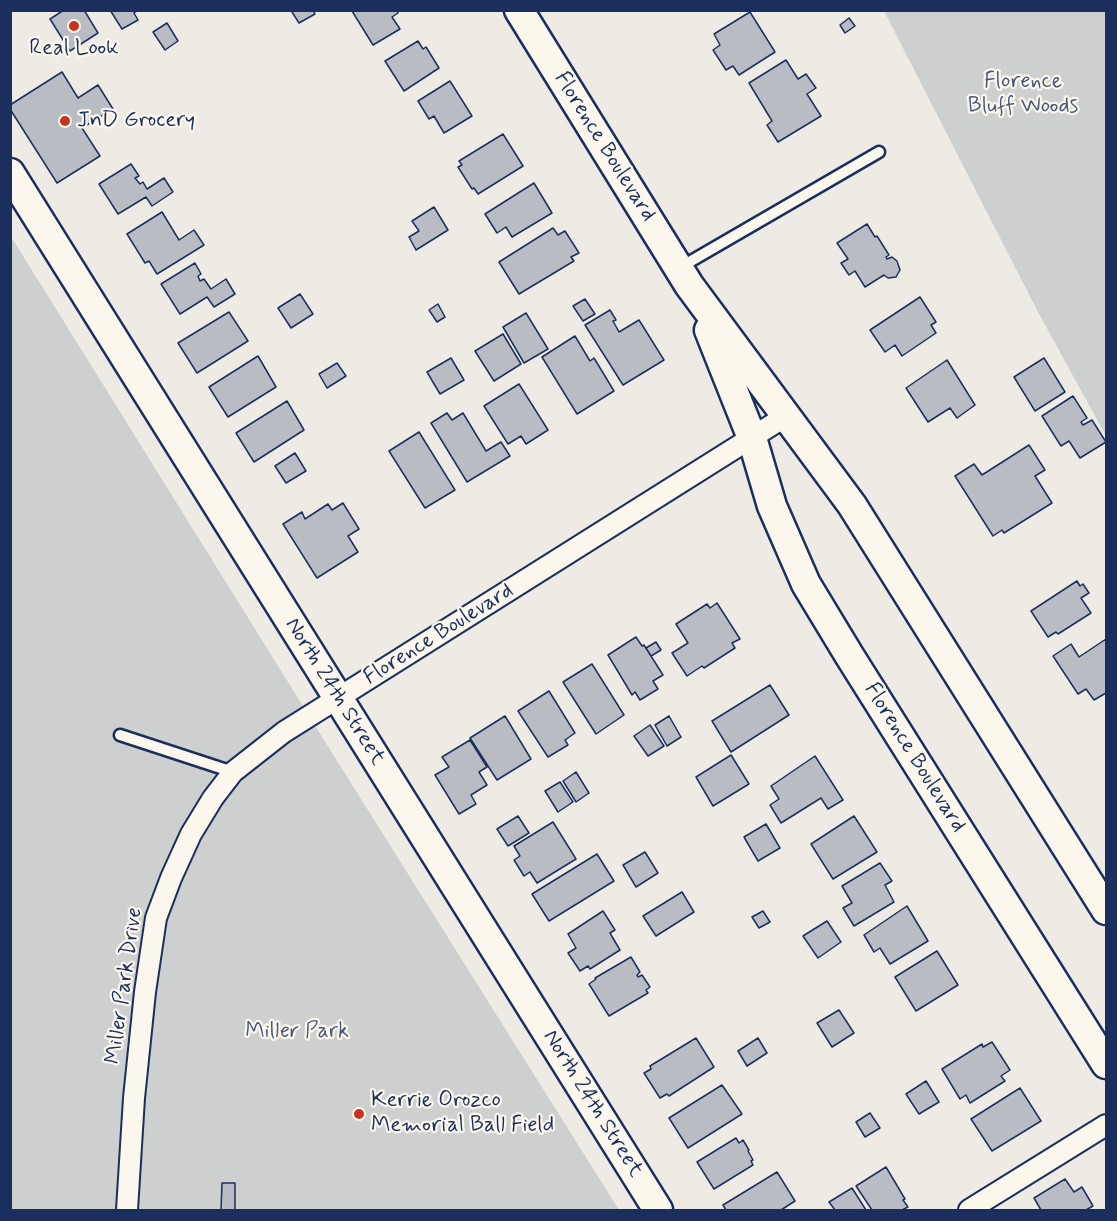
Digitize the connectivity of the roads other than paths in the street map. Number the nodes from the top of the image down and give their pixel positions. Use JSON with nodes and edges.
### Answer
{"nodes":[{"id":1,"x":519,"y":10,"type":"edge"},
{"id":2,"x":879,"y":152,"type":"dead end"},
{"id":3,"x":10,"y":173,"type":"edge"},
{"id":4,"x":684,"y":277,"type":"junction"},
{"id":5,"x":786,"y":416,"type":"junction"},
{"id":6,"x":752,"y":438,"type":"junction"},
{"id":7,"x":338,"y":698,"type":"junction"},
{"id":8,"x":120,"y":735,"type":"dead end"},
{"id":9,"x":233,"y":772,"type":"junction"},
{"id":10,"x":1107,"y":909,"type":"edge"},
{"id":11,"x":1107,"y":1064,"type":"edge"},
{"id":12,"x":1107,"y":1125,"type":"edge"},
{"id":13,"x":127,"y":1210,"type":"edge"},
{"id":14,"x":658,"y":1210,"type":"edge"},
{"id":15,"x":969,"y":1210,"type":"edge"}],
"edges":[{"from":1,"to":4,"type":"street","name":"Florence Boulevard"},
{"from":2,"to":4,"type":"lane"},
{"from":3,"to":7,"type":"street","name":"North 24th Street"},
{"from":4,"to":5,"type":"street","name":"Florence Boulevard"},
{"from":4,"to":6,"type":"street","name":"Florence Boulevard"},
{"from":5,"to":6,"type":"street","name":"Florence Boulevard"},
{"from":5,"to":10,"type":"street","name":"Florence Boulevard"},
{"from":6,"to":7,"type":"street","name":"Florence Boulevard"},
{"from":6,"to":11,"type":"street","name":"Florence Boulevard"},
{"from":7,"to":9,"type":"street","name":"Miller Park Drive"},
{"from":7,"to":14,"type":"street","name":"North 24th Street"},
{"from":8,"to":9,"type":"lane"},
{"from":9,"to":13,"type":"street","name":"Miller Park Drive"},
{"from":12,"to":15,"type":"street"}]}
